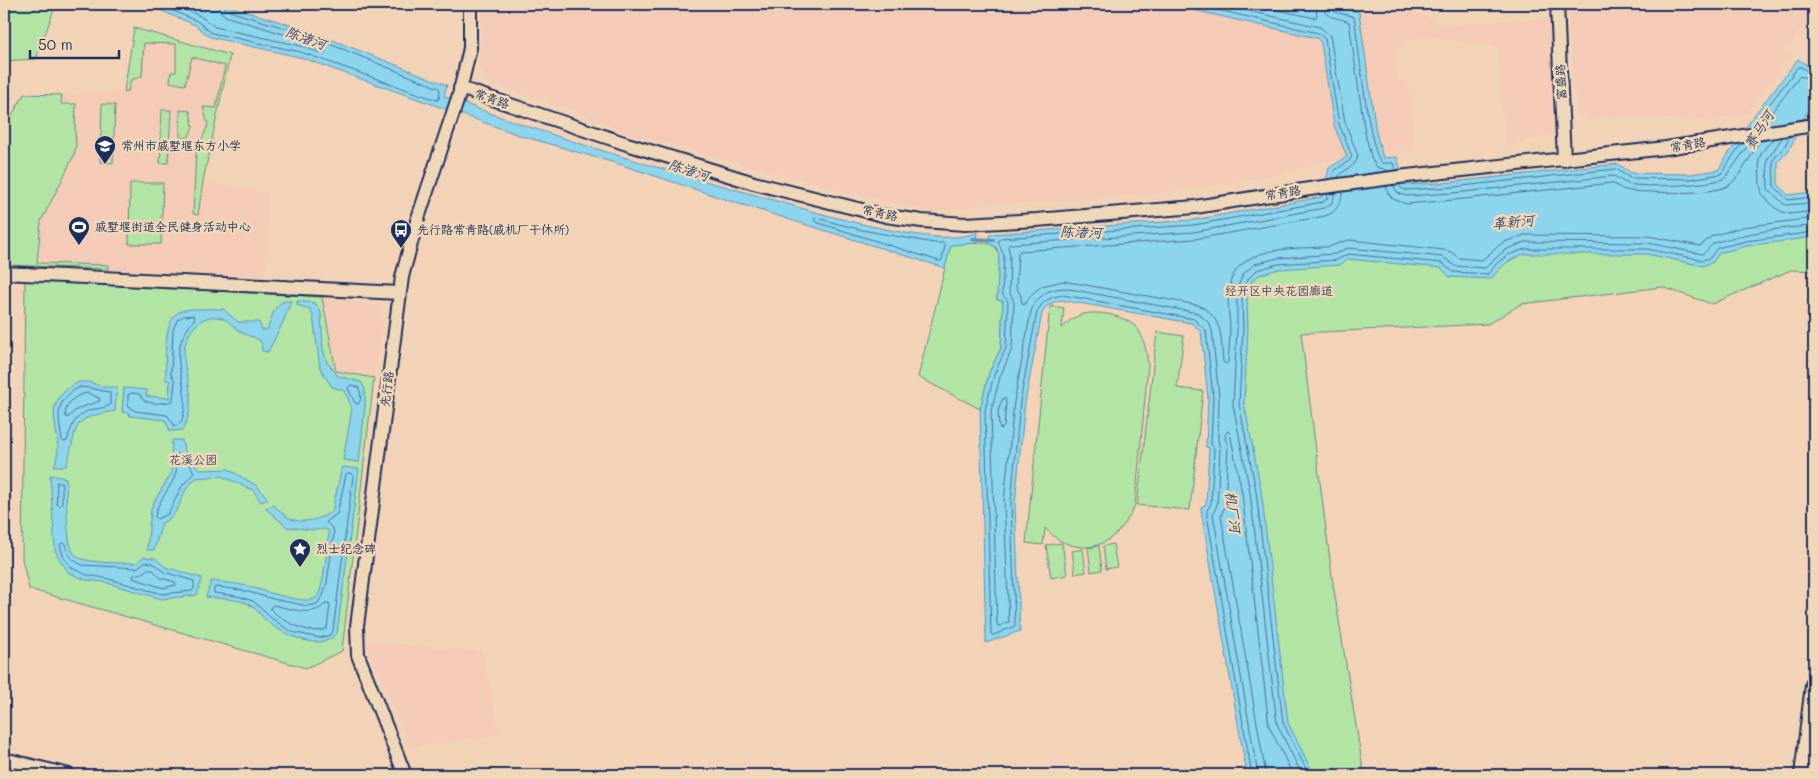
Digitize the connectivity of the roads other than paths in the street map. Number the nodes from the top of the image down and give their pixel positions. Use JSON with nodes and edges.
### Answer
{"nodes":[{"id":1,"x":470,"y":4,"type":"edge"},
{"id":2,"x":1557,"y":4,"type":"edge"},
{"id":3,"x":460,"y":91,"type":"junction"},
{"id":4,"x":1810,"y":126,"type":"edge"},
{"id":5,"x":1564,"y":160,"type":"junction"},
{"id":6,"x":4,"y":274,"type":"edge"},
{"id":7,"x":399,"y":293,"type":"junction"},
{"id":8,"x":1814,"y":685,"type":"edge"},
{"id":9,"x":4,"y":759,"type":"edge"},
{"id":10,"x":68,"y":775,"type":"edge"},
{"id":11,"x":405,"y":775,"type":"edge"},
{"id":12,"x":1803,"y":775,"type":"edge"}],
"edges":[{"from":1,"to":3,"type":"street","name":"先行路"},
{"from":2,"to":5,"type":"street","name":"富盛路"},
{"from":3,"to":5,"type":"street","name":"常青路"},
{"from":3,"to":7,"type":"street","name":"先行路"},
{"from":4,"to":5,"type":"street","name":"常青路"},
{"from":6,"to":7,"type":"street"},
{"from":7,"to":11,"type":"street","name":"先行路"},
{"from":8,"to":12,"type":"main road"},
{"from":9,"to":10,"type":"street"}]}
